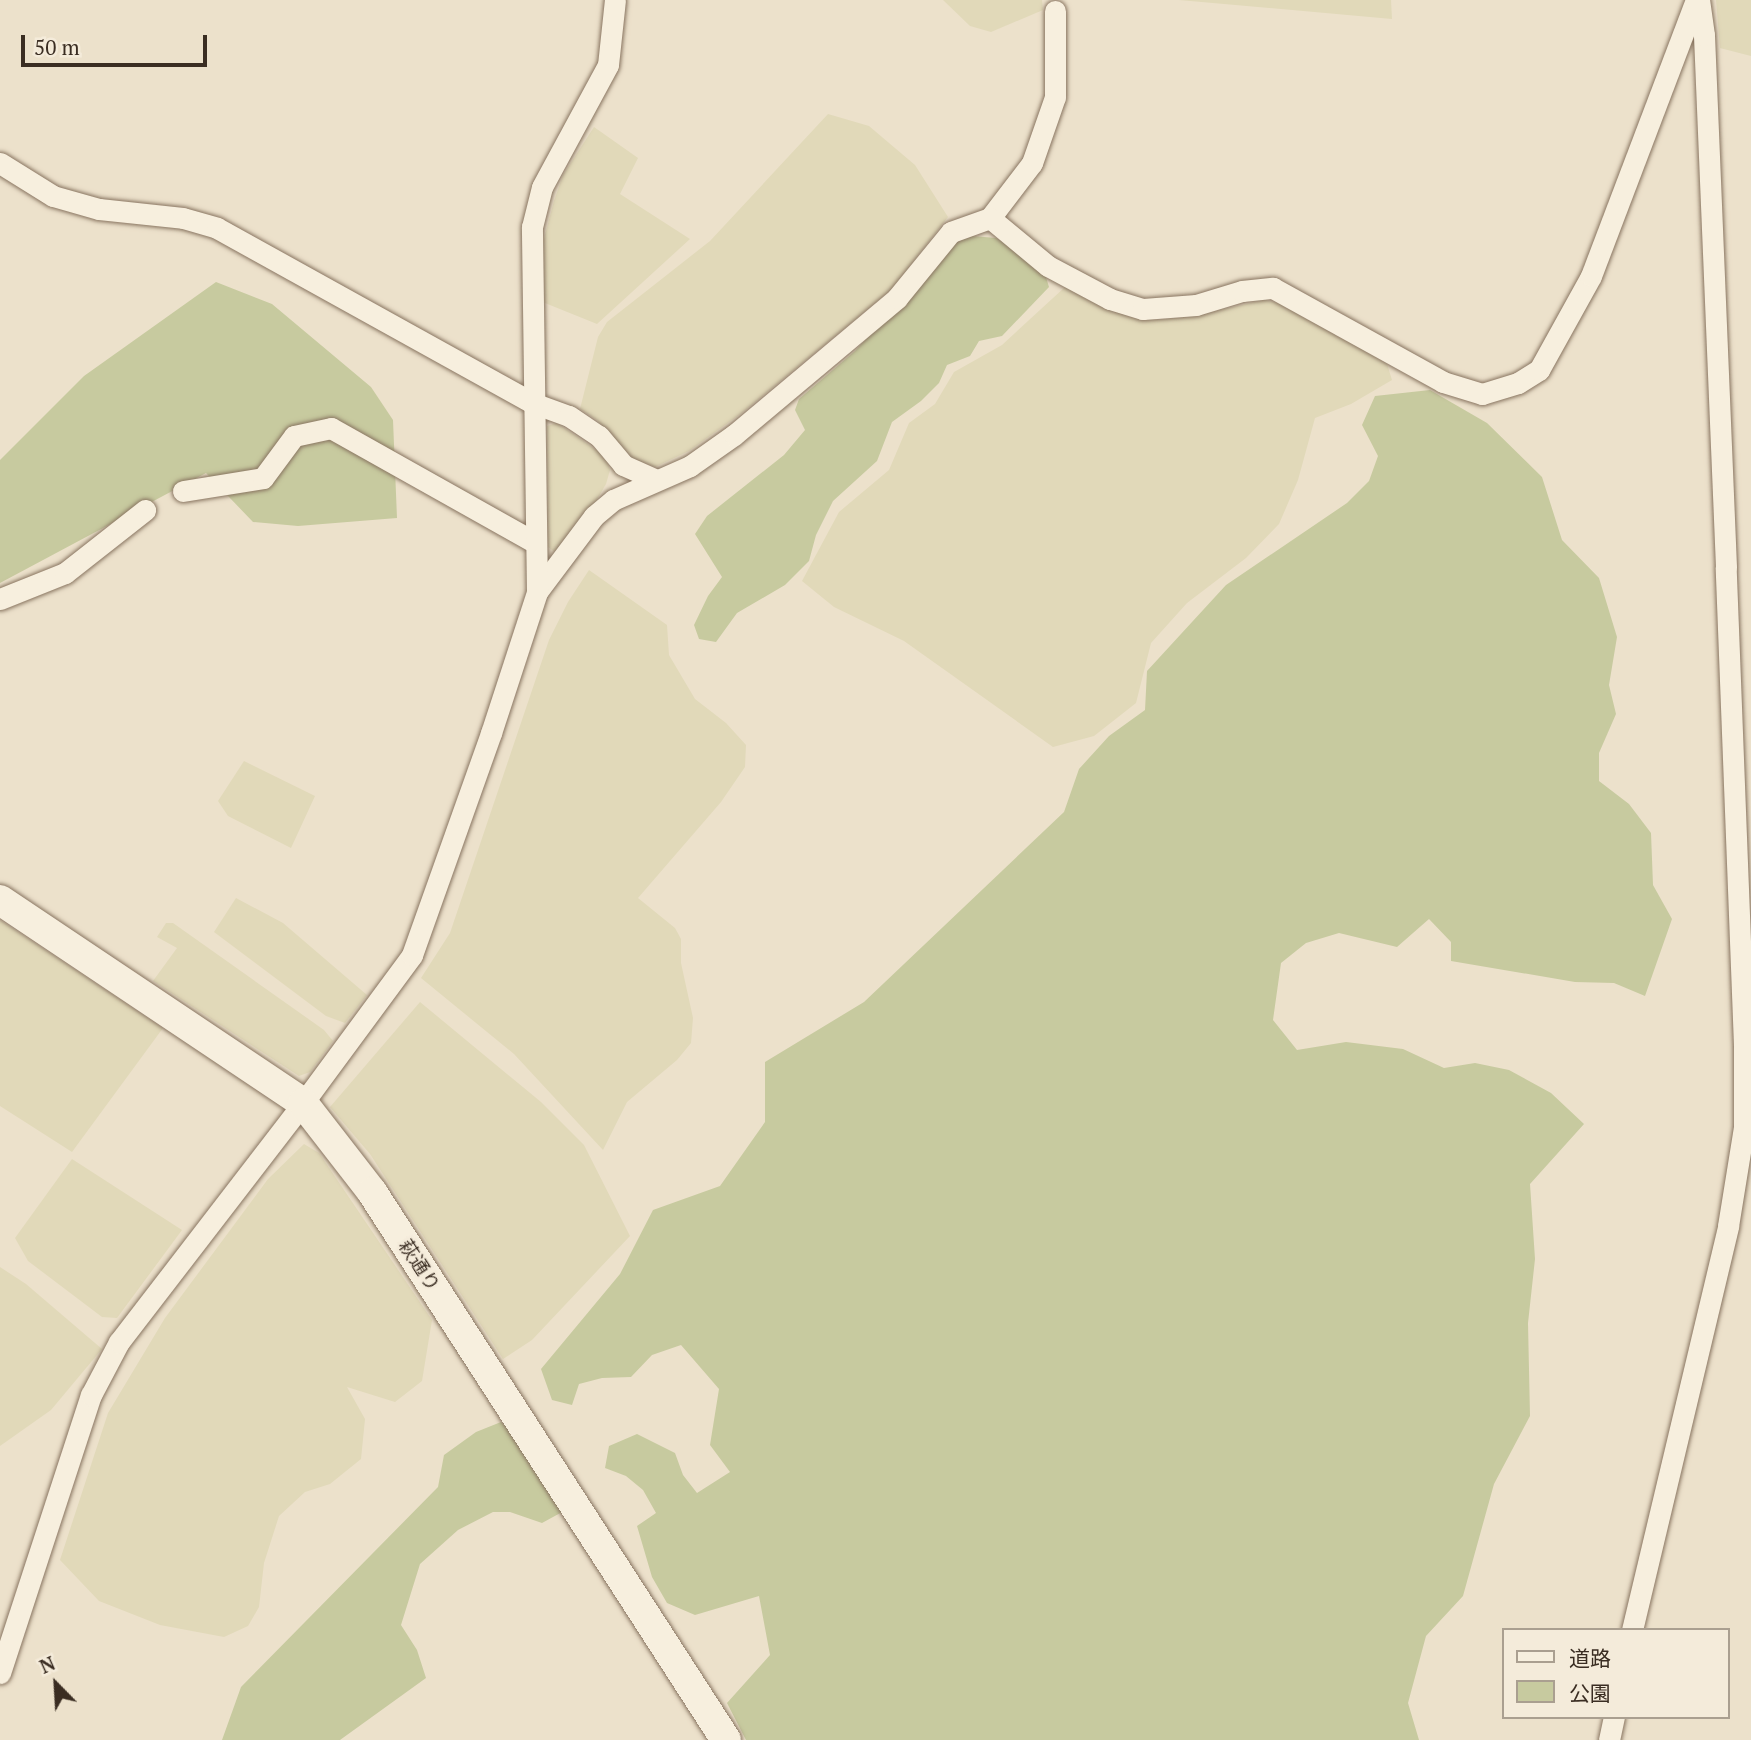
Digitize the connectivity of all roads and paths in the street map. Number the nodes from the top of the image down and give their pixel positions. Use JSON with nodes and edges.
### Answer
{"nodes":[{"id":1,"x":615,"y":0,"type":"edge"},
{"id":2,"x":1697,"y":0,"type":"edge"},
{"id":3,"x":1055,"y":11,"type":"dead end"},
{"id":4,"x":0,"y":163,"type":"edge"},
{"id":5,"x":990,"y":218,"type":"junction"},
{"id":6,"x":533,"y":403,"type":"junction"},
{"id":7,"x":622,"y":465,"type":"junction"},
{"id":8,"x":656,"y":479,"type":"junction"},
{"id":9,"x":183,"y":491,"type":"dead end"},
{"id":10,"x":613,"y":500,"type":"junction"},
{"id":11,"x":145,"y":510,"type":"dead end"},
{"id":12,"x":536,"y":543,"type":"junction"},
{"id":13,"x":537,"y":592,"type":"junction"},
{"id":14,"x":0,"y":599,"type":"edge"},
{"id":15,"x":0,"y":900,"type":"edge"},
{"id":16,"x":303,"y":1103,"type":"junction"},
{"id":17,"x":1632,"y":1628,"type":"edge"},
{"id":18,"x":0,"y":1673,"type":"edge"},
{"id":19,"x":1614,"y":1719,"type":"edge"},
{"id":20,"x":726,"y":1740,"type":"edge"},
{"id":21,"x":1609,"y":1740,"type":"edge"}],
"edges":[{"from":1,"to":6,"type":"street"},
{"from":2,"to":5,"type":"street"},
{"from":2,"to":17,"type":"street"},
{"from":3,"to":5,"type":"street"},
{"from":4,"to":6,"type":"street"},
{"from":5,"to":8,"type":"street"},
{"from":6,"to":7,"type":"street"},
{"from":6,"to":12,"type":"street"},
{"from":7,"to":8,"type":"street"},
{"from":7,"to":10,"type":"street"},
{"from":8,"to":10,"type":"street"},
{"from":9,"to":12,"type":"street"},
{"from":10,"to":13,"type":"street"},
{"from":11,"to":14,"type":"street"},
{"from":12,"to":13,"type":"street"},
{"from":13,"to":16,"type":"street"},
{"from":15,"to":16,"type":"street","name":"萩通り"},
{"from":16,"to":18,"type":"street"},
{"from":16,"to":20,"type":"street","name":"萩通り"},
{"from":19,"to":21,"type":"street"}]}
